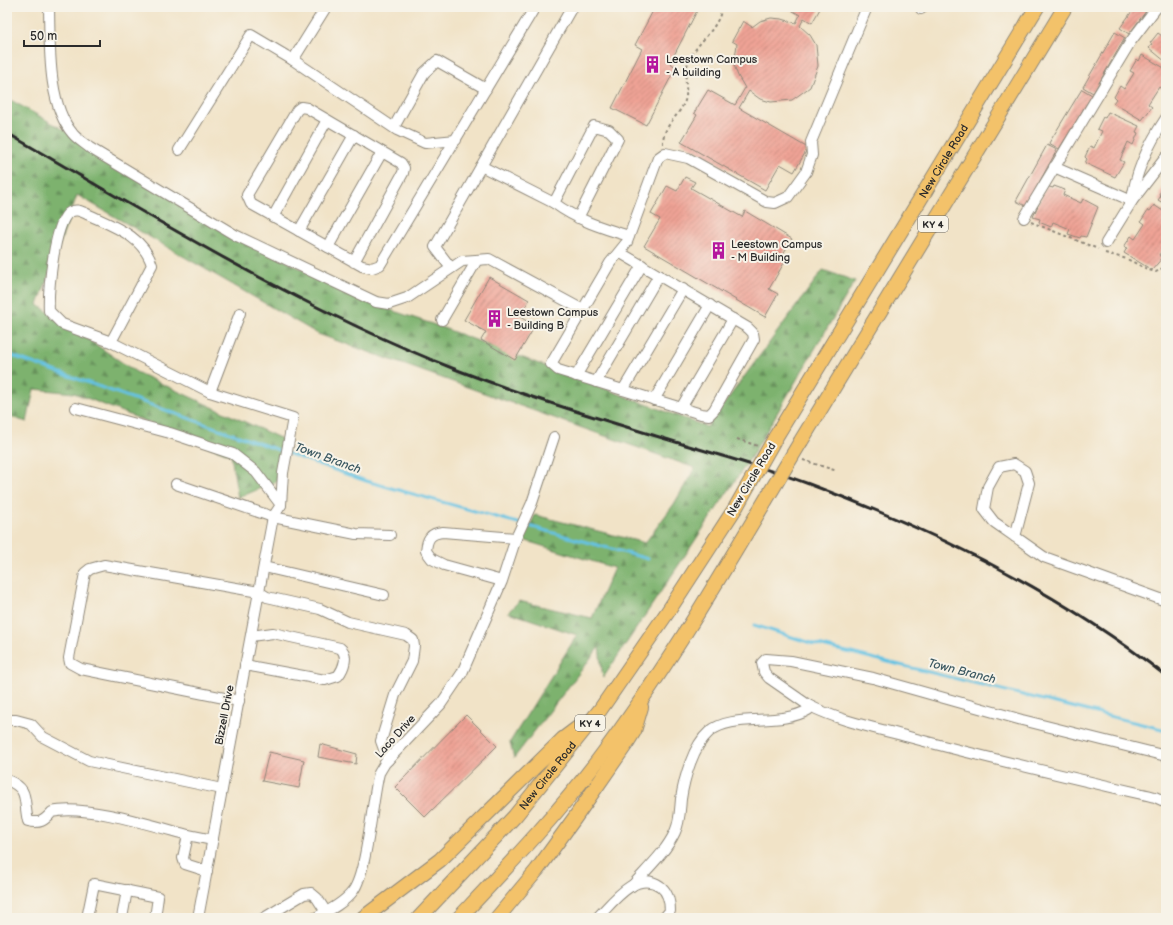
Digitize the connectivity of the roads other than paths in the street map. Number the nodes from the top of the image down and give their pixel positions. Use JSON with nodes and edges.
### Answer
{"nodes":[{"id":1,"x":49,"y":7,"type":"edge"},
{"id":2,"x":326,"y":7,"type":"edge"},
{"id":3,"x":536,"y":7,"type":"edge"},
{"id":4,"x":572,"y":7,"type":"edge"},
{"id":5,"x":867,"y":7,"type":"edge"},
{"id":6,"x":1037,"y":7,"type":"edge"},
{"id":7,"x":1065,"y":7,"type":"edge"},
{"id":8,"x":1157,"y":7,"type":"edge"},
{"id":9,"x":293,"y":60,"type":"junction"},
{"id":10,"x":486,"y":89,"type":"junction"},
{"id":11,"x":1166,"y":118,"type":"edge"},
{"id":12,"x":327,"y":120,"type":"junction"},
{"id":13,"x":394,"y":127,"type":"junction"},
{"id":14,"x":354,"y":135,"type":"junction"},
{"id":15,"x":456,"y":140,"type":"junction"},
{"id":16,"x":179,"y":150,"type":"dead end"},
{"id":17,"x":382,"y":152,"type":"junction"},
{"id":18,"x":1166,"y":157,"type":"edge"},
{"id":19,"x":481,"y":166,"type":"junction"},
{"id":20,"x":1054,"y":168,"type":"junction"},
{"id":21,"x":1132,"y":201,"type":"junction"},
{"id":22,"x":554,"y":203,"type":"junction"},
{"id":23,"x":273,"y":216,"type":"junction"},
{"id":24,"x":578,"y":218,"type":"junction"},
{"id":25,"x":1024,"y":218,"type":"road end"},
{"id":26,"x":299,"y":231,"type":"junction"},
{"id":27,"x":629,"y":236,"type":"junction"},
{"id":28,"x":1106,"y":243,"type":"dead end"},
{"id":29,"x":328,"y":247,"type":"junction"},
{"id":30,"x":619,"y":252,"type":"junction"},
{"id":31,"x":477,"y":260,"type":"junction"},
{"id":32,"x":354,"y":262,"type":"junction"},
{"id":33,"x":642,"y":265,"type":"junction"},
{"id":34,"x":450,"y":268,"type":"junction"},
{"id":35,"x":660,"y":275,"type":"junction"},
{"id":36,"x":683,"y":290,"type":"junction"},
{"id":37,"x":710,"y":305,"type":"junction"},
{"id":38,"x":583,"y":310,"type":"junction"},
{"id":39,"x":240,"y":314,"type":"dead end"},
{"id":40,"x":733,"y":319,"type":"junction"},
{"id":41,"x":442,"y":320,"type":"dead end"},
{"id":42,"x":111,"y":342,"type":"junction"},
{"id":43,"x":576,"y":376,"type":"junction"},
{"id":44,"x":596,"y":382,"type":"junction"},
{"id":45,"x":624,"y":390,"type":"junction"},
{"id":46,"x":210,"y":392,"type":"junction"},
{"id":47,"x":654,"y":400,"type":"junction"},
{"id":48,"x":76,"y":408,"type":"dead end"},
{"id":49,"x":681,"y":408,"type":"junction"},
{"id":50,"x":554,"y":437,"type":"dead end"},
{"id":51,"x":176,"y":484,"type":"dead end"},
{"id":52,"x":281,"y":505,"type":"junction"},
{"id":53,"x":273,"y":517,"type":"junction"},
{"id":54,"x":518,"y":534,"type":"junction"},
{"id":55,"x":390,"y":535,"type":"dead end"},
{"id":56,"x":1015,"y":537,"type":"junction"},
{"id":57,"x":264,"y":567,"type":"junction"},
{"id":58,"x":502,"y":581,"type":"junction"},
{"id":59,"x":259,"y":592,"type":"junction"},
{"id":60,"x":384,"y":595,"type":"dead end"},
{"id":61,"x":1166,"y":601,"type":"edge"},
{"id":62,"x":251,"y":636,"type":"junction"},
{"id":63,"x":245,"y":665,"type":"junction"},
{"id":64,"x":644,"y":696,"type":"junction"},
{"id":65,"x":239,"y":701,"type":"junction"},
{"id":66,"x":808,"y":705,"type":"junction"},
{"id":67,"x":600,"y":710,"type":"junction"},
{"id":68,"x":7,"y":720,"type":"edge"},
{"id":69,"x":1166,"y":756,"type":"edge"},
{"id":70,"x":388,"y":760,"type":"junction"},
{"id":71,"x":7,"y":780,"type":"edge"},
{"id":72,"x":222,"y":788,"type":"junction"},
{"id":73,"x":1166,"y":802,"type":"edge"},
{"id":74,"x":188,"y":835,"type":"junction"},
{"id":75,"x":213,"y":840,"type":"junction"},
{"id":76,"x":207,"y":871,"type":"junction"},
{"id":77,"x":632,"y":886,"type":"junction"},
{"id":78,"x":127,"y":890,"type":"junction"},
{"id":79,"x":326,"y":912,"type":"junction"},
{"id":80,"x":87,"y":918,"type":"edge"},
{"id":81,"x":122,"y":918,"type":"edge"},
{"id":82,"x":155,"y":918,"type":"edge"},
{"id":83,"x":200,"y":918,"type":"edge"},
{"id":84,"x":264,"y":918,"type":"edge"},
{"id":85,"x":315,"y":918,"type":"edge"},
{"id":86,"x":363,"y":918,"type":"edge"},
{"id":87,"x":419,"y":918,"type":"edge"},
{"id":88,"x":459,"y":918,"type":"edge"},
{"id":89,"x":497,"y":918,"type":"edge"},
{"id":90,"x":597,"y":918,"type":"edge"},
{"id":91,"x":664,"y":918,"type":"edge"}],
"edges":[{"from":1,"to":34,"type":"street"},
{"from":2,"to":9,"type":"street"},
{"from":3,"to":10,"type":"street"},
{"from":4,"to":19,"type":"street"},
{"from":5,"to":27,"type":"street"},
{"from":6,"to":67,"type":"highway","name":"New Circle Road","number":"KY 4","bridge":true},
{"from":7,"to":64,"type":"highway","name":"New Circle Road","number":"KY 4","bridge":true},
{"from":8,"to":20,"type":"street"},
{"from":9,"to":13,"type":"street"},
{"from":9,"to":16,"type":"street"},
{"from":10,"to":13,"type":"street"},
{"from":10,"to":15,"type":"street"},
{"from":11,"to":21,"type":"street"},
{"from":12,"to":14,"type":"street"},
{"from":12,"to":23,"type":"street"},
{"from":12,"to":23,"type":"street"},
{"from":13,"to":15,"type":"street"},
{"from":14,"to":17,"type":"street"},
{"from":14,"to":26,"type":"street"},
{"from":15,"to":32,"type":"street"},
{"from":17,"to":29,"type":"street"},
{"from":17,"to":32,"type":"street"},
{"from":18,"to":21,"type":"street"},
{"from":19,"to":22,"type":"street"},
{"from":19,"to":34,"type":"street"},
{"from":20,"to":21,"type":"street"},
{"from":20,"to":25,"type":"street"},
{"from":21,"to":28,"type":"street"},
{"from":22,"to":24,"type":"street"},
{"from":22,"to":24,"type":"street"},
{"from":23,"to":26,"type":"street"},
{"from":24,"to":27,"type":"street"},
{"from":26,"to":29,"type":"street"},
{"from":27,"to":30,"type":"street"},
{"from":29,"to":32,"type":"street"},
{"from":30,"to":33,"type":"street"},
{"from":30,"to":38,"type":"street"},
{"from":31,"to":34,"type":"street"},
{"from":31,"to":38,"type":"street"},
{"from":31,"to":41,"type":"street"},
{"from":33,"to":35,"type":"street"},
{"from":33,"to":43,"type":"street"},
{"from":35,"to":36,"type":"street"},
{"from":35,"to":44,"type":"street"},
{"from":36,"to":37,"type":"street"},
{"from":36,"to":45,"type":"street"},
{"from":37,"to":40,"type":"street"},
{"from":37,"to":47,"type":"street"},
{"from":38,"to":43,"type":"street"},
{"from":39,"to":46,"type":"street"},
{"from":40,"to":49,"type":"street"},
{"from":40,"to":49,"type":"street"},
{"from":42,"to":42,"type":"street"},
{"from":42,"to":46,"type":"street"},
{"from":43,"to":44,"type":"street"},
{"from":44,"to":45,"type":"street"},
{"from":45,"to":47,"type":"street"},
{"from":46,"to":52,"type":"street"},
{"from":47,"to":49,"type":"street"},
{"from":48,"to":52,"type":"street"},
{"from":50,"to":54,"type":"street","name":"Laco Drive"},
{"from":51,"to":53,"type":"street"},
{"from":52,"to":53,"type":"street"},
{"from":53,"to":55,"type":"street"},
{"from":53,"to":57,"type":"street","name":"Bizzell Drive"},
{"from":54,"to":58,"type":"street","name":"Laco Drive"},
{"from":54,"to":58,"type":"street"},
{"from":56,"to":56,"type":"street"},
{"from":56,"to":61,"type":"street"},
{"from":57,"to":59,"type":"street","name":"Bizzell Drive"},
{"from":57,"to":60,"type":"street"},
{"from":58,"to":70,"type":"street","name":"Laco Drive"},
{"from":59,"to":62,"type":"street","name":"Bizzell Drive"},
{"from":59,"to":65,"type":"street"},
{"from":59,"to":70,"type":"street"},
{"from":62,"to":63,"type":"street","name":"Bizzell Drive"},
{"from":62,"to":63,"type":"street"},
{"from":63,"to":65,"type":"street","name":"Bizzell Drive"},
{"from":64,"to":88,"type":"highway","name":"New Circle Road","number":"KY 4"},
{"from":64,"to":89,"type":"highway"},
{"from":65,"to":72,"type":"street","name":"Bizzell Drive"},
{"from":66,"to":69,"type":"street"},
{"from":66,"to":73,"type":"street"},
{"from":66,"to":77,"type":"street"},
{"from":67,"to":86,"type":"highway"},
{"from":67,"to":87,"type":"highway","name":"New Circle Road","number":"KY 4"},
{"from":68,"to":72,"type":"street"},
{"from":70,"to":79,"type":"street","name":"Laco Drive"},
{"from":71,"to":74,"type":"street"},
{"from":72,"to":75,"type":"street","name":"Bizzell Drive"},
{"from":74,"to":75,"type":"street"},
{"from":74,"to":76,"type":"street"},
{"from":75,"to":76,"type":"street","name":"Bizzell Drive"},
{"from":76,"to":83,"type":"street","name":"Bizzell Drive"},
{"from":77,"to":90,"type":"street"},
{"from":77,"to":91,"type":"street"},
{"from":78,"to":80,"type":"street"},
{"from":78,"to":81,"type":"street"},
{"from":78,"to":82,"type":"street"},
{"from":79,"to":84,"type":"street"},
{"from":79,"to":85,"type":"street","name":"Laco Drive"}]}
